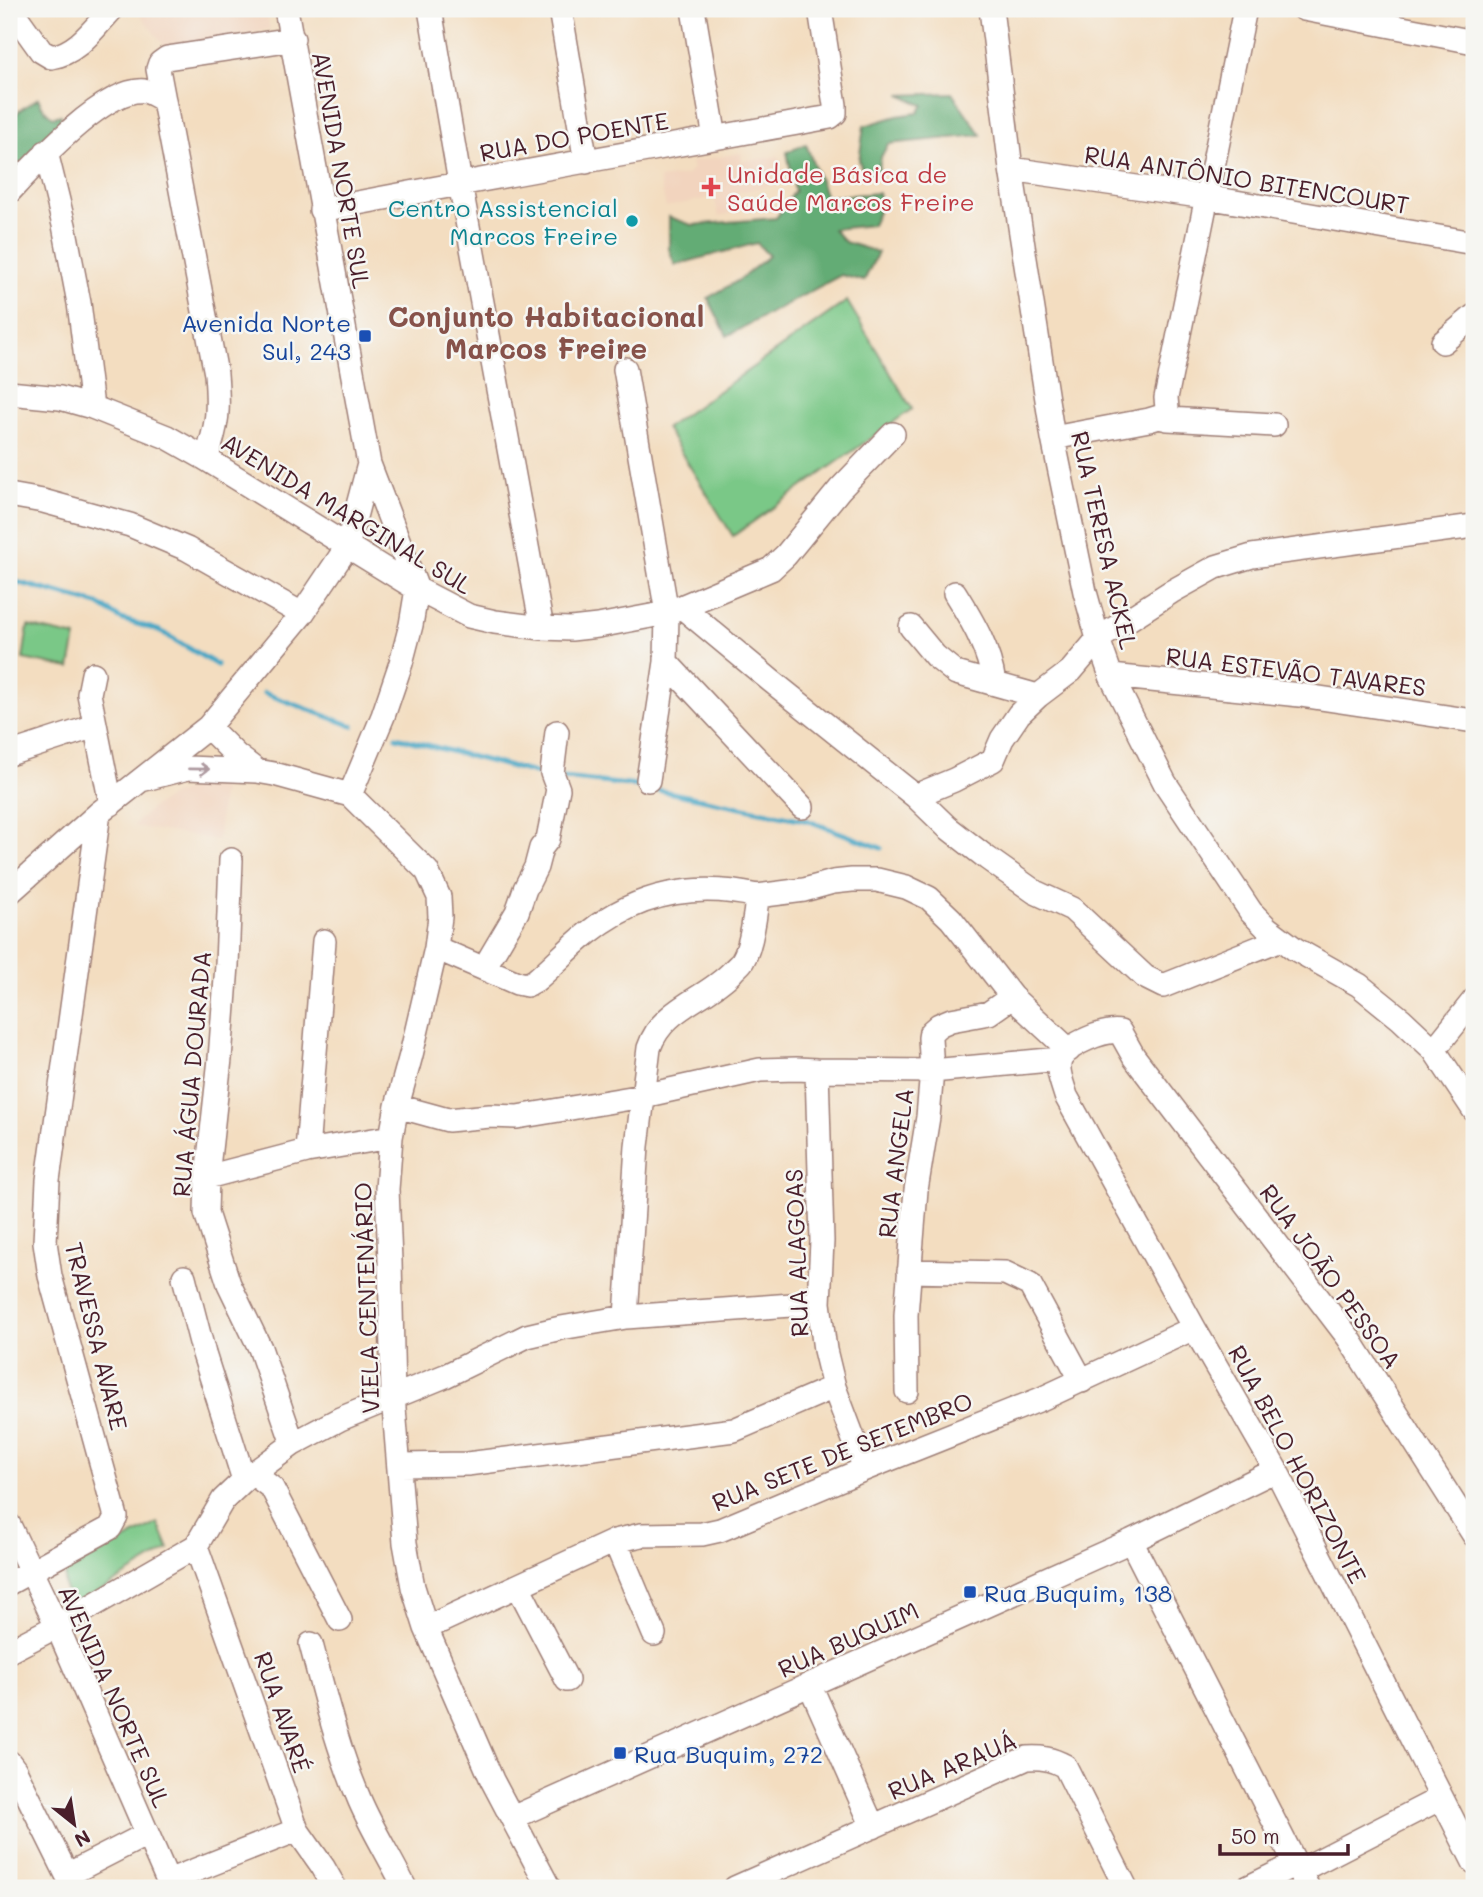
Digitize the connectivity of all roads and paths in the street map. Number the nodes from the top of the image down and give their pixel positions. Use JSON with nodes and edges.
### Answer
{"nodes":[{"id":1,"x":11,"y":9,"type":"edge"},
{"id":2,"x":112,"y":9,"type":"edge"},
{"id":3,"x":286,"y":9,"type":"edge"},
{"id":4,"x":430,"y":9,"type":"edge"},
{"id":5,"x":560,"y":9,"type":"edge"},
{"id":6,"x":693,"y":9,"type":"edge"},
{"id":7,"x":820,"y":9,"type":"edge"},
{"id":8,"x":991,"y":9,"type":"edge"},
{"id":9,"x":1245,"y":9,"type":"edge"},
{"id":10,"x":1304,"y":9,"type":"edge"},
{"id":11,"x":293,"y":39,"type":"junction"},
{"id":12,"x":1474,"y":42,"type":"edge"},
{"id":13,"x":164,"y":100,"type":"junction"},
{"id":14,"x":715,"y":138,"type":"junction"},
{"id":15,"x":46,"y":152,"type":"junction"},
{"id":16,"x":586,"y":162,"type":"junction"},
{"id":17,"x":1011,"y":169,"type":"junction"},
{"id":18,"x":460,"y":183,"type":"junction"},
{"id":19,"x":9,"y":192,"type":"edge"},
{"id":20,"x":1206,"y":197,"type":"junction"},
{"id":21,"x":321,"y":210,"type":"junction"},
{"id":22,"x":1474,"y":243,"type":"edge"},
{"id":23,"x":1474,"y":316,"type":"edge"},
{"id":24,"x":1443,"y":342,"type":"dead end"},
{"id":25,"x":625,"y":369,"type":"dead end"},
{"id":26,"x":9,"y":393,"type":"edge"},
{"id":27,"x":92,"y":407,"type":"junction"},
{"id":28,"x":1168,"y":419,"type":"junction"},
{"id":29,"x":1274,"y":425,"type":"dead end"},
{"id":30,"x":893,"y":434,"type":"dead end"},
{"id":31,"x":1053,"y":439,"type":"junction"},
{"id":32,"x":206,"y":459,"type":"junction"},
{"id":33,"x":369,"y":464,"type":"junction"},
{"id":34,"x":9,"y":495,"type":"edge"},
{"id":35,"x":1474,"y":526,"type":"edge"},
{"id":36,"x":347,"y":547,"type":"junction"},
{"id":37,"x":417,"y":589,"type":"junction"},
{"id":38,"x":955,"y":593,"type":"dead end"},
{"id":39,"x":674,"y":610,"type":"junction"},
{"id":40,"x":302,"y":614,"type":"junction"},
{"id":41,"x":911,"y":627,"type":"dead end"},
{"id":42,"x":542,"y":628,"type":"junction"},
{"id":43,"x":1098,"y":639,"type":"junction"},
{"id":44,"x":666,"y":662,"type":"junction"},
{"id":45,"x":93,"y":674,"type":"dead end"},
{"id":46,"x":1111,"y":676,"type":"junction"},
{"id":47,"x":994,"y":683,"type":"junction"},
{"id":48,"x":1038,"y":696,"type":"junction"},
{"id":49,"x":1474,"y":721,"type":"edge"},
{"id":50,"x":95,"y":726,"type":"junction"},
{"id":51,"x":208,"y":727,"type":"junction"},
{"id":52,"x":557,"y":732,"type":"dead end"},
{"id":53,"x":9,"y":754,"type":"edge"},
{"id":54,"x":257,"y":771,"type":"junction"},
{"id":55,"x":141,"y":779,"type":"junction"},
{"id":56,"x":648,"y":780,"type":"dead end"},
{"id":57,"x":350,"y":795,"type":"junction"},
{"id":58,"x":915,"y":796,"type":"junction"},
{"id":59,"x":802,"y":807,"type":"dead end"},
{"id":60,"x":105,"y":808,"type":"junction"},
{"id":61,"x":231,"y":860,"type":"dead end"},
{"id":62,"x":9,"y":893,"type":"edge"},
{"id":63,"x":757,"y":896,"type":"junction"},
{"id":64,"x":1281,"y":939,"type":"junction"},
{"id":65,"x":324,"y":941,"type":"dead end"},
{"id":66,"x":436,"y":948,"type":"junction"},
{"id":67,"x":484,"y":968,"type":"junction"},
{"id":68,"x":1012,"y":997,"type":"junction"},
{"id":69,"x":1474,"y":1000,"type":"edge"},
{"id":70,"x":1434,"y":1050,"type":"junction"},
{"id":71,"x":1065,"y":1054,"type":"junction"},
{"id":72,"x":817,"y":1070,"type":"junction"},
{"id":73,"x":932,"y":1071,"type":"junction"},
{"id":74,"x":643,"y":1096,"type":"junction"},
{"id":75,"x":397,"y":1106,"type":"junction"},
{"id":76,"x":1474,"y":1110,"type":"edge"},
{"id":77,"x":391,"y":1137,"type":"junction"},
{"id":78,"x":307,"y":1151,"type":"junction"},
{"id":79,"x":207,"y":1177,"type":"junction"},
{"id":80,"x":909,"y":1271,"type":"junction"},
{"id":81,"x":184,"y":1277,"type":"dead end"},
{"id":82,"x":819,"y":1303,"type":"junction"},
{"id":83,"x":626,"y":1317,"type":"junction"},
{"id":84,"x":1194,"y":1328,"type":"junction"},
{"id":85,"x":1082,"y":1381,"type":"junction"},
{"id":86,"x":834,"y":1387,"type":"junction"},
{"id":87,"x":907,"y":1391,"type":"dead end"},
{"id":88,"x":393,"y":1396,"type":"junction"},
{"id":89,"x":293,"y":1444,"type":"junction"},
{"id":90,"x":400,"y":1465,"type":"junction"},
{"id":91,"x":865,"y":1469,"type":"junction"},
{"id":92,"x":1276,"y":1470,"type":"junction"},
{"id":93,"x":248,"y":1477,"type":"junction"},
{"id":94,"x":9,"y":1525,"type":"edge"},
{"id":95,"x":1474,"y":1535,"type":"edge"},
{"id":96,"x":615,"y":1541,"type":"junction"},
{"id":97,"x":1131,"y":1541,"type":"junction"},
{"id":98,"x":196,"y":1546,"type":"junction"},
{"id":99,"x":30,"y":1571,"type":"junction"},
{"id":100,"x":9,"y":1583,"type":"edge"},
{"id":101,"x":518,"y":1586,"type":"junction"},
{"id":102,"x":340,"y":1620,"type":"dead end"},
{"id":103,"x":57,"y":1626,"type":"junction"},
{"id":104,"x":426,"y":1628,"type":"junction"},
{"id":105,"x":654,"y":1634,"type":"dead end"},
{"id":106,"x":311,"y":1644,"type":"dead end"},
{"id":107,"x":9,"y":1651,"type":"edge"},
{"id":108,"x":568,"y":1680,"type":"dead end"},
{"id":109,"x":810,"y":1685,"type":"junction"},
{"id":110,"x":9,"y":1762,"type":"edge"},
{"id":111,"x":1441,"y":1798,"type":"junction"},
{"id":112,"x":513,"y":1818,"type":"junction"},
{"id":113,"x":873,"y":1827,"type":"junction"},
{"id":114,"x":296,"y":1830,"type":"junction"},
{"id":115,"x":147,"y":1834,"type":"junction"},
{"id":116,"x":1474,"y":1862,"type":"edge"},
{"id":117,"x":1301,"y":1874,"type":"edge"},
{"id":118,"x":170,"y":1885,"type":"edge"},
{"id":119,"x":335,"y":1888,"type":"edge"},
{"id":120,"x":405,"y":1888,"type":"edge"},
{"id":121,"x":549,"y":1888,"type":"edge"},
{"id":122,"x":735,"y":1888,"type":"edge"},
{"id":123,"x":1126,"y":1888,"type":"edge"},
{"id":124,"x":1247,"y":1888,"type":"edge"}],
"edges":[{"from":1,"to":2,"type":"street"},
{"from":3,"to":11,"type":"street","name":"AVENIDA NORTE SUL"},
{"from":4,"to":18,"type":"street"},
{"from":5,"to":16,"type":"street"},
{"from":6,"to":14,"type":"street"},
{"from":7,"to":14,"type":"street","name":"RUA DO POENTE"},
{"from":8,"to":17,"type":"street","name":"RUA TERESA ACKEL"},
{"from":9,"to":20,"type":"street"},
{"from":10,"to":12,"type":"street"},
{"from":11,"to":13,"type":"street"},
{"from":11,"to":21,"type":"street","name":"AVENIDA NORTE SUL"},
{"from":13,"to":15,"type":"street"},
{"from":13,"to":32,"type":"street"},
{"from":14,"to":16,"type":"street","name":"RUA DO POENTE"},
{"from":15,"to":19,"type":"street"},
{"from":15,"to":27,"type":"street"},
{"from":16,"to":18,"type":"street","name":"RUA DO POENTE"},
{"from":17,"to":20,"type":"street","name":"RUA ANTÔNIO BITENCOURT"},
{"from":17,"to":31,"type":"street","name":"RUA TERESA ACKEL"},
{"from":18,"to":21,"type":"street","name":"RUA DO POENTE"},
{"from":18,"to":42,"type":"street"},
{"from":20,"to":22,"type":"street","name":"RUA ANTÔNIO BITENCOURT"},
{"from":20,"to":28,"type":"street"},
{"from":21,"to":33,"type":"street","name":"AVENIDA NORTE SUL"},
{"from":23,"to":24,"type":"street"},
{"from":25,"to":39,"type":"street"},
{"from":26,"to":27,"type":"street","name":"AVENIDA MARGINAL SUL"},
{"from":27,"to":32,"type":"street","name":"AVENIDA MARGINAL SUL"},
{"from":28,"to":29,"type":"street"},
{"from":28,"to":31,"type":"street"},
{"from":30,"to":39,"type":"street","name":"AVENIDA MARGINAL SUL"},
{"from":31,"to":43,"type":"street","name":"RUA TERESA ACKEL"},
{"from":32,"to":36,"type":"street","name":"AVENIDA MARGINAL SUL"},
{"from":33,"to":36,"type":"street","name":"AVENIDA NORTE SUL"},
{"from":33,"to":37,"type":"street","name":"AVENIDA NORTE SUL"},
{"from":34,"to":40,"type":"street"},
{"from":35,"to":43,"type":"street"},
{"from":36,"to":37,"type":"street","name":"AVENIDA MARGINAL SUL"},
{"from":36,"to":40,"type":"street","name":"AVENIDA NORTE SUL"},
{"from":37,"to":42,"type":"street","name":"AVENIDA MARGINAL SUL"},
{"from":37,"to":57,"type":"street"},
{"from":38,"to":47,"type":"street"},
{"from":39,"to":42,"type":"street","name":"AVENIDA MARGINAL SUL"},
{"from":39,"to":44,"type":"street"},
{"from":39,"to":58,"type":"street"},
{"from":40,"to":51,"type":"street","name":"AVENIDA NORTE SUL"},
{"from":41,"to":47,"type":"street"},
{"from":43,"to":46,"type":"street","name":"RUA TERESA ACKEL"},
{"from":43,"to":48,"type":"street"},
{"from":44,"to":56,"type":"street"},
{"from":44,"to":59,"type":"street"},
{"from":45,"to":50,"type":"street","name":"TRAVESSA AVARE"},
{"from":46,"to":49,"type":"street","name":"RUA ESTEVÃO TAVARES"},
{"from":46,"to":64,"type":"street","name":"RUA TERESA ACKEL"},
{"from":47,"to":48,"type":"street"},
{"from":48,"to":58,"type":"street"},
{"from":50,"to":53,"type":"street"},
{"from":50,"to":60,"type":"street","name":"TRAVESSA AVARE"},
{"from":51,"to":54,"type":"street"},
{"from":51,"to":55,"type":"street","name":"AVENIDA NORTE SUL"},
{"from":52,"to":67,"type":"street"},
{"from":55,"to":54,"type":"street","one_way":true},
{"from":54,"to":57,"type":"street"},
{"from":55,"to":60,"type":"street","name":"AVENIDA NORTE SUL"},
{"from":57,"to":66,"type":"street","name":"VIELA CENTENÁRIO"},
{"from":58,"to":64,"type":"street"},
{"from":60,"to":62,"type":"street","name":"AVENIDA NORTE SUL"},
{"from":60,"to":99,"type":"street","name":"TRAVESSA AVARE"},
{"from":61,"to":79,"type":"street","name":"RUA ÁGUA DOURADA"},
{"from":63,"to":67,"type":"street"},
{"from":63,"to":68,"type":"street"},
{"from":63,"to":74,"type":"street"},
{"from":64,"to":70,"type":"street","name":"RUA TERESA ACKEL"},
{"from":65,"to":78,"type":"street"},
{"from":66,"to":67,"type":"street"},
{"from":66,"to":75,"type":"street","name":"VIELA CENTENÁRIO"},
{"from":68,"to":71,"type":"street"},
{"from":68,"to":73,"type":"street","name":"RUA ANGELA"},
{"from":69,"to":70,"type":"street"},
{"from":70,"to":76,"type":"street","name":"RUA TERESA ACKEL"},
{"from":71,"to":73,"type":"street"},
{"from":71,"to":84,"type":"street","name":"RUA BELO HORIZONTE"},
{"from":71,"to":95,"type":"street","name":"RUA JOÃO PESSOA"},
{"from":72,"to":73,"type":"street"},
{"from":72,"to":74,"type":"street"},
{"from":72,"to":82,"type":"street","name":"RUA ALAGOAS"},
{"from":73,"to":80,"type":"street","name":"RUA ANGELA"},
{"from":74,"to":75,"type":"street"},
{"from":74,"to":83,"type":"street"},
{"from":75,"to":77,"type":"street","name":"VIELA CENTENÁRIO"},
{"from":77,"to":78,"type":"street"},
{"from":77,"to":88,"type":"street","name":"VIELA CENTENÁRIO"},
{"from":78,"to":79,"type":"street"},
{"from":79,"to":89,"type":"street","name":"RUA ÁGUA DOURADA"},
{"from":80,"to":85,"type":"street"},
{"from":80,"to":87,"type":"street","name":"RUA ANGELA"},
{"from":81,"to":93,"type":"street"},
{"from":82,"to":83,"type":"street"},
{"from":82,"to":86,"type":"street","name":"RUA ALAGOAS"},
{"from":83,"to":88,"type":"street"},
{"from":84,"to":85,"type":"street","name":"RUA SETE DE SETEMBRO"},
{"from":84,"to":92,"type":"street","name":"RUA BELO HORIZONTE"},
{"from":85,"to":91,"type":"street","name":"RUA SETE DE SETEMBRO"},
{"from":86,"to":90,"type":"street"},
{"from":86,"to":91,"type":"street","name":"RUA ALAGOAS"},
{"from":88,"to":89,"type":"street"},
{"from":88,"to":90,"type":"street","name":"VIELA CENTENÁRIO"},
{"from":89,"to":93,"type":"street"},
{"from":90,"to":104,"type":"street","name":"VIELA CENTENÁRIO"},
{"from":91,"to":96,"type":"street","name":"RUA SETE DE SETEMBRO"},
{"from":92,"to":97,"type":"street","name":"RUA BUQUIM"},
{"from":92,"to":111,"type":"street","name":"RUA BELO HORIZONTE"},
{"from":93,"to":98,"type":"street"},
{"from":93,"to":102,"type":"street"},
{"from":94,"to":99,"type":"street","name":"AVENIDA NORTE SUL"},
{"from":96,"to":101,"type":"street","name":"RUA SETE DE SETEMBRO"},
{"from":96,"to":105,"type":"street"},
{"from":97,"to":109,"type":"street","name":"RUA BUQUIM"},
{"from":97,"to":117,"type":"street"},
{"from":98,"to":103,"type":"street"},
{"from":98,"to":114,"type":"street","name":"RUA AVARÉ"},
{"from":99,"to":100,"type":"street","name":"TRAVESSA AVARE"},
{"from":99,"to":103,"type":"street","name":"AVENIDA NORTE SUL"},
{"from":101,"to":104,"type":"street","name":"RUA SETE DE SETEMBRO"},
{"from":101,"to":108,"type":"street"},
{"from":103,"to":107,"type":"street"},
{"from":103,"to":115,"type":"street","name":"AVENIDA NORTE SUL"},
{"from":104,"to":112,"type":"street","name":"VIELA CENTENÁRIO"},
{"from":106,"to":120,"type":"street"},
{"from":109,"to":112,"type":"street","name":"RUA BUQUIM"},
{"from":109,"to":113,"type":"street"},
{"from":110,"to":115,"type":"street"},
{"from":111,"to":116,"type":"street","name":"RUA BELO HORIZONTE"},
{"from":111,"to":117,"type":"street"},
{"from":112,"to":121,"type":"street"},
{"from":113,"to":122,"type":"street","name":"RUA ARAUÁ"},
{"from":113,"to":123,"type":"street","name":"RUA ARAUÁ"},
{"from":114,"to":118,"type":"street"},
{"from":114,"to":119,"type":"street","name":"RUA AVARÉ"},
{"from":115,"to":118,"type":"street","name":"AVENIDA NORTE SUL"},
{"from":117,"to":124,"type":"street"}]}
